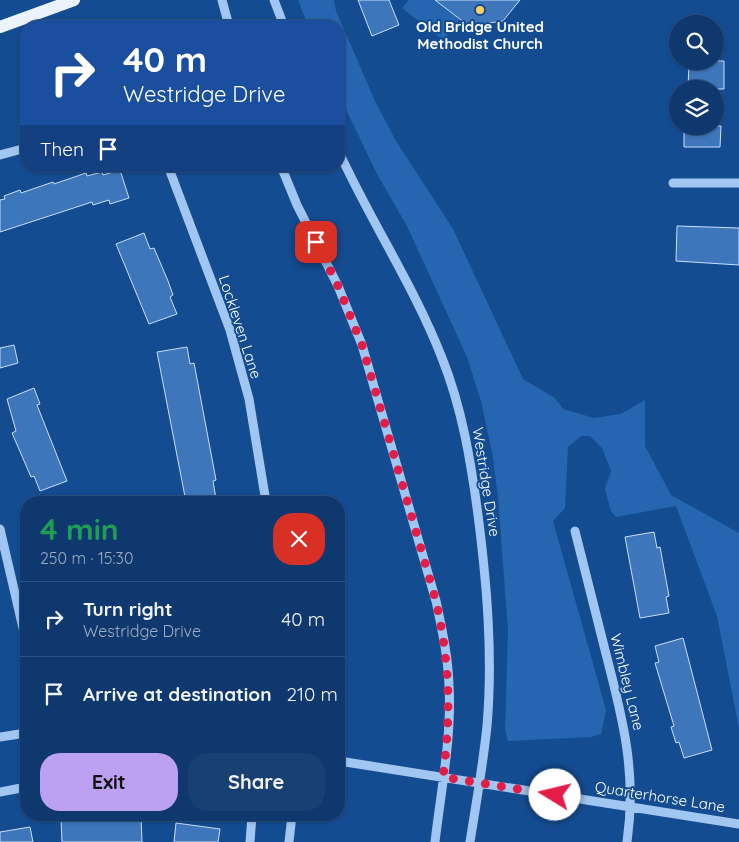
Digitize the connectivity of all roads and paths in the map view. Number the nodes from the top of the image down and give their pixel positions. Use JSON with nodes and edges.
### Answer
{"nodes":[{"id":1,"x":74,"y":0,"type":"edge"},
{"id":2,"x":222,"y":0,"type":"edge"},
{"id":3,"x":274,"y":0,"type":"edge"},
{"id":4,"x":227,"y":20,"type":"edge"},
{"id":5,"x":282,"y":20,"type":"edge"},
{"id":6,"x":0,"y":27,"type":"edge"},
{"id":7,"x":20,"y":150,"type":"edge"},
{"id":8,"x":0,"y":155,"type":"edge"},
{"id":9,"x":345,"y":163,"type":"edge"},
{"id":10,"x":170,"y":172,"type":"edge"},
{"id":11,"x":284,"y":172,"type":"edge"},
{"id":12,"x":739,"y":182,"type":"edge"},
{"id":13,"x":673,"y":183,"type":"dead end"},
{"id":14,"x":265,"y":496,"type":"edge"},
{"id":15,"x":0,"y":529,"type":"edge"},
{"id":16,"x":575,"y":531,"type":"dead end"},
{"id":17,"x":20,"y":614,"type":"edge"},
{"id":18,"x":20,"y":734,"type":"edge"},
{"id":19,"x":0,"y":737,"type":"edge"},
{"id":20,"x":345,"y":762,"type":"edge"},
{"id":21,"x":443,"y":777,"type":"junction"},
{"id":22,"x":479,"y":783,"type":"junction"},
{"id":23,"x":20,"y":789,"type":"edge"},
{"id":24,"x":0,"y":792,"type":"edge"},
{"id":25,"x":632,"y":807,"type":"junction"},
{"id":26,"x":252,"y":821,"type":"edge"},
{"id":27,"x":291,"y":821,"type":"edge"},
{"id":28,"x":739,"y":824,"type":"edge"},
{"id":29,"x":250,"y":842,"type":"edge"},
{"id":30,"x":289,"y":842,"type":"edge"},
{"id":31,"x":435,"y":842,"type":"edge"},
{"id":32,"x":470,"y":842,"type":"edge"},
{"id":33,"x":627,"y":842,"type":"edge"}],
"edges":[{"from":1,"to":6,"type":"main road"},
{"from":2,"to":4,"type":"street"},
{"from":3,"to":5,"type":"street"},
{"from":7,"to":8,"type":"street"},
{"from":9,"to":22,"type":"street","name":"Westridge Drive"},
{"from":10,"to":14,"type":"street","name":"Lockleven Lane"},
{"from":11,"to":21,"type":"street"},
{"from":12,"to":13,"type":"street"},
{"from":15,"to":17,"type":"street"},
{"from":16,"to":25,"type":"street","name":"Wimbley Lane"},
{"from":18,"to":19,"type":"street"},
{"from":20,"to":21,"type":"street","name":"Quarterhorse Lane"},
{"from":21,"to":22,"type":"street","name":"Quarterhorse Lane"},
{"from":21,"to":31,"type":"street"},
{"from":22,"to":25,"type":"street","name":"Quarterhorse Lane"},
{"from":22,"to":32,"type":"street","name":"Westridge Drive"},
{"from":23,"to":24,"type":"street"},
{"from":25,"to":28,"type":"street","name":"Quarterhorse Lane"},
{"from":25,"to":33,"type":"street","name":"Wimbley Lane"},
{"from":26,"to":29,"type":"street"},
{"from":27,"to":30,"type":"street"}]}
